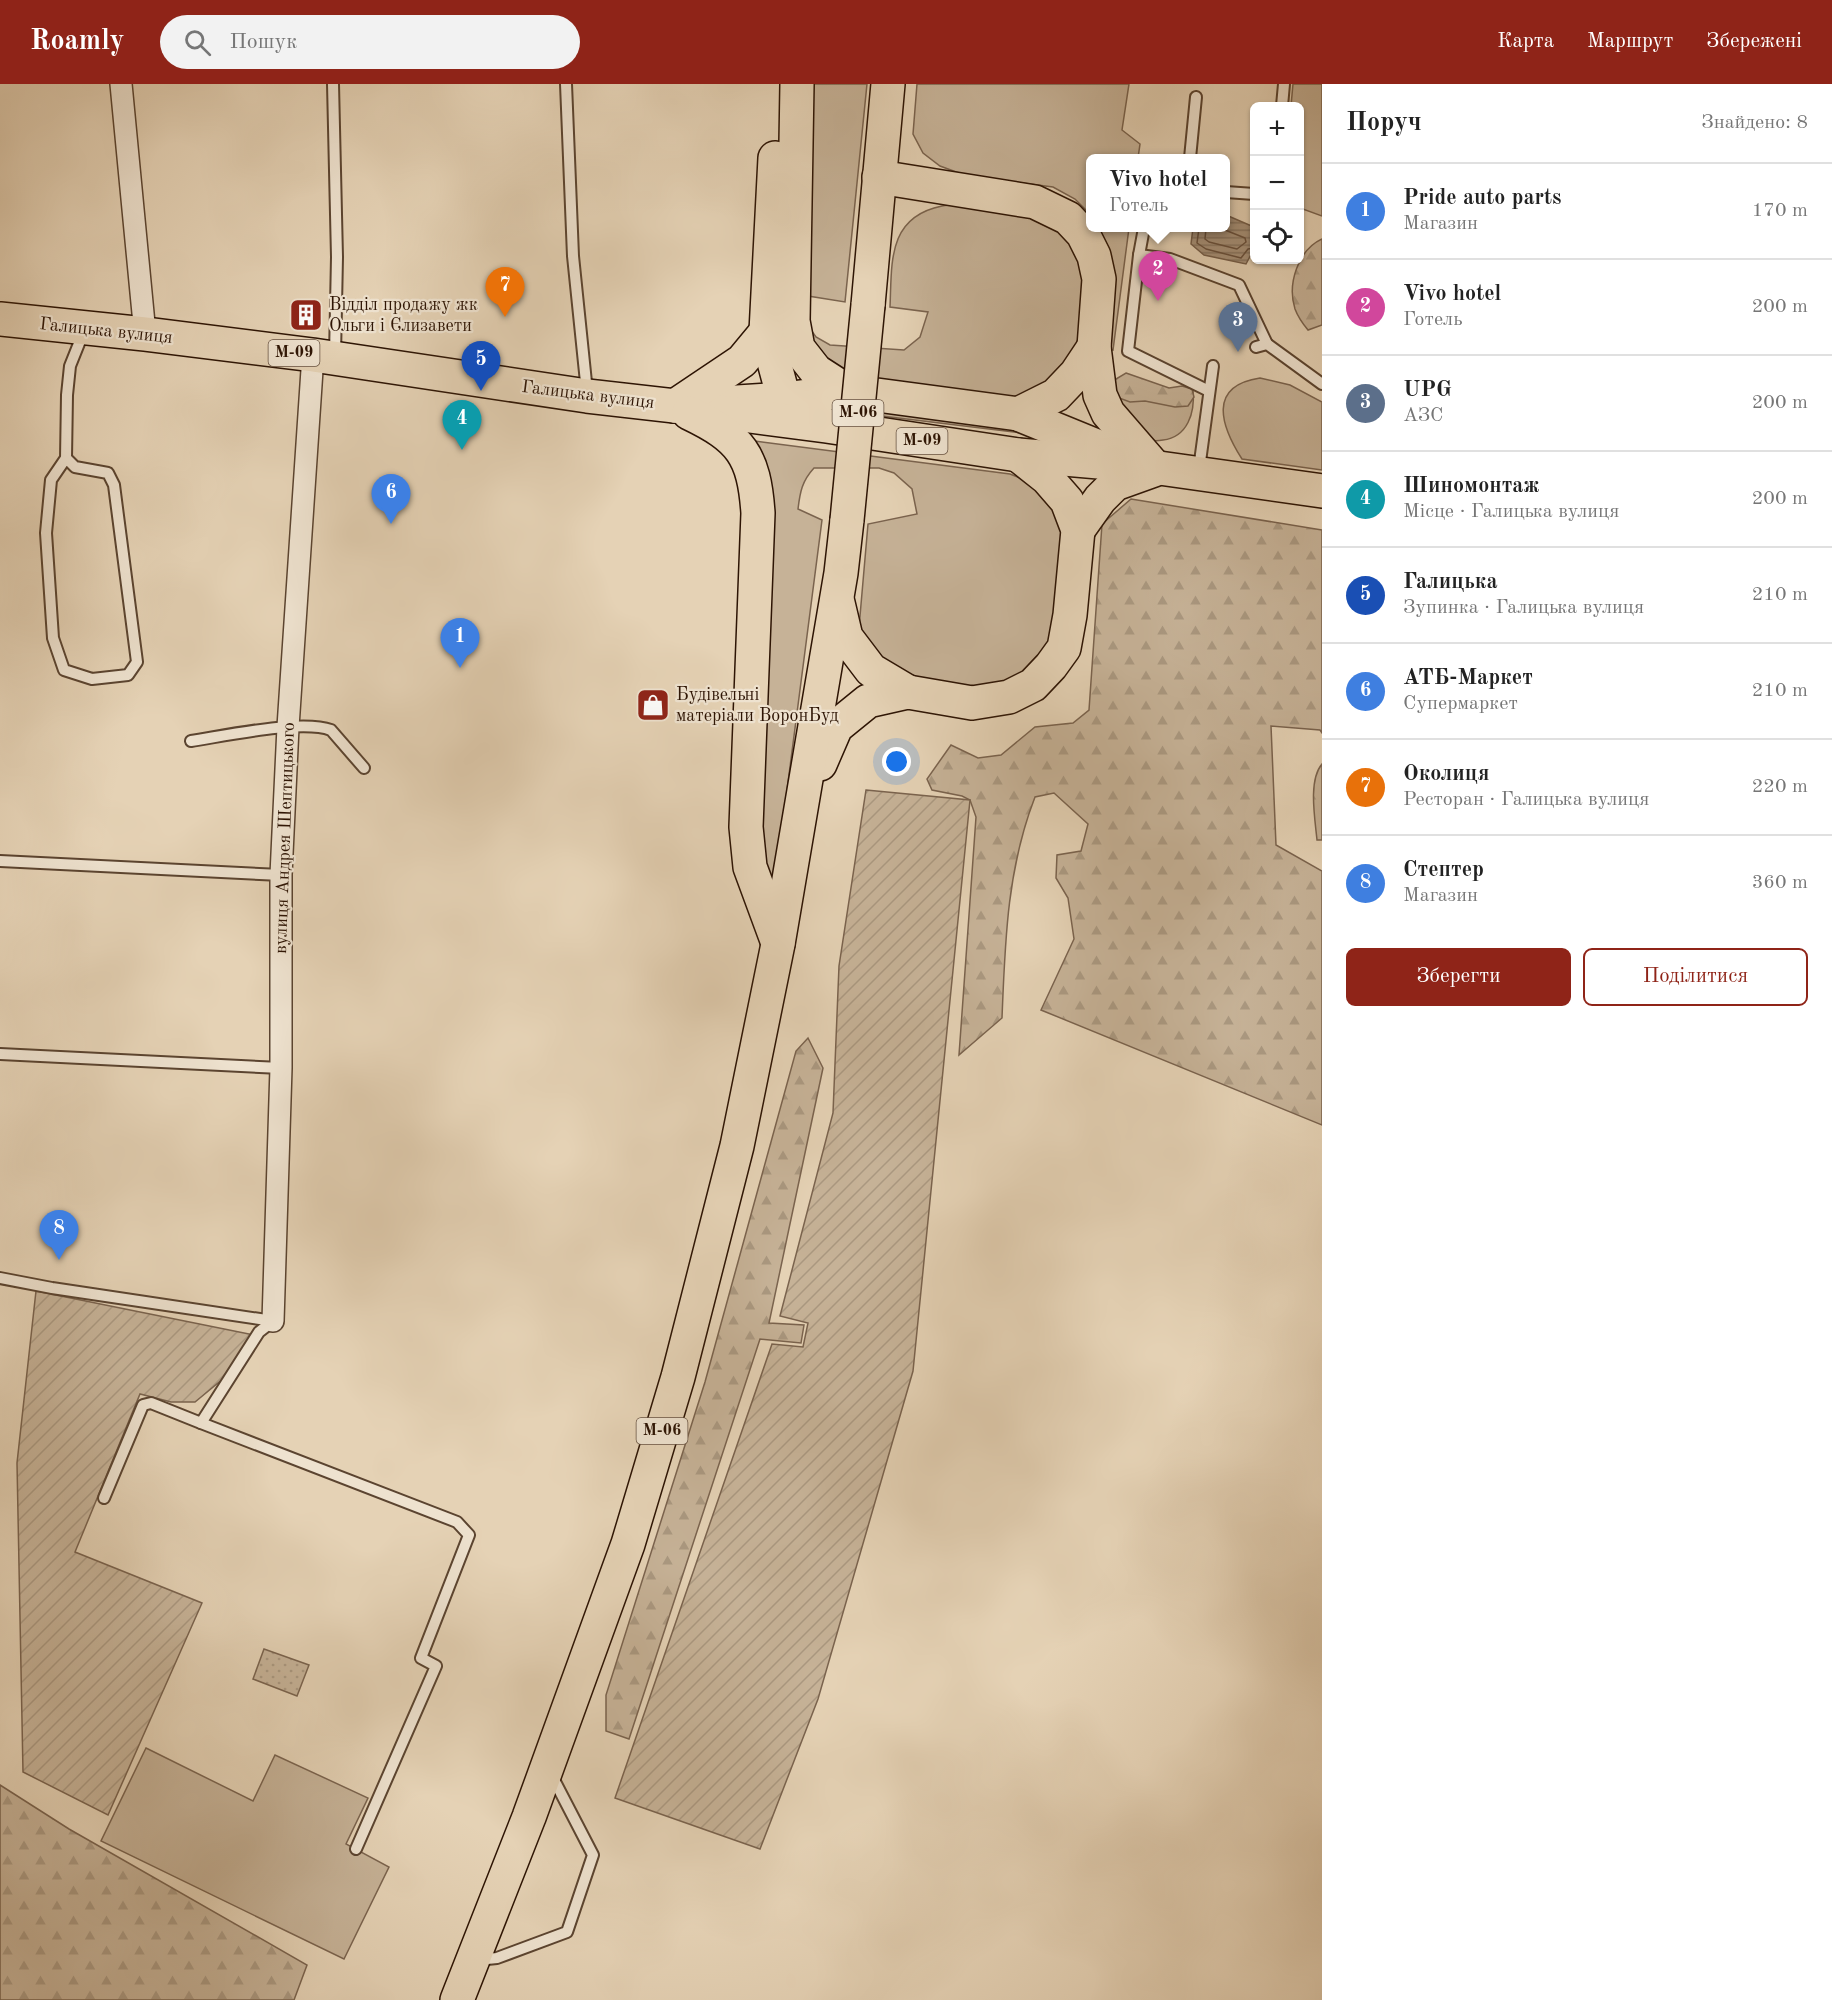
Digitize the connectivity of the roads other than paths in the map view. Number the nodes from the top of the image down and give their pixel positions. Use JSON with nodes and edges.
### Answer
{"nodes":[{"id":1,"x":122,"y":84,"type":"edge"},
{"id":2,"x":333,"y":84,"type":"edge"},
{"id":3,"x":566,"y":84,"type":"edge"},
{"id":4,"x":777,"y":84,"type":"edge"},
{"id":5,"x":797,"y":84,"type":"edge"},
{"id":6,"x":888,"y":84,"type":"edge"},
{"id":7,"x":1284,"y":84,"type":"edge"},
{"id":8,"x":1196,"y":97,"type":"dead end"},
{"id":9,"x":1282,"y":102,"type":"edge"},
{"id":10,"x":1190,"y":154,"type":"edge"},
{"id":11,"x":879,"y":177,"type":"junction"},
{"id":12,"x":1230,"y":192,"type":"edge"},
{"id":13,"x":1250,"y":194,"type":"edge"},
{"id":14,"x":1143,"y":232,"type":"edge"},
{"id":15,"x":1138,"y":255,"type":"junction"},
{"id":16,"x":0,"y":319,"type":"edge"},
{"id":17,"x":86,"y":328,"type":"junction"},
{"id":18,"x":766,"y":332,"type":"junction"},
{"id":19,"x":145,"y":334,"type":"junction"},
{"id":20,"x":1094,"y":347,"type":"junction"},
{"id":21,"x":324,"y":357,"type":"junction"},
{"id":22,"x":1213,"y":366,"type":"dead end"},
{"id":23,"x":1322,"y":384,"type":"edge"},
{"id":24,"x":847,"y":391,"type":"junction"},
{"id":25,"x":1209,"y":391,"type":"junction"},
{"id":26,"x":587,"y":396,"type":"junction"},
{"id":27,"x":784,"y":399,"type":"junction"},
{"id":28,"x":675,"y":406,"type":"junction"},
{"id":29,"x":1018,"y":414,"type":"junction"},
{"id":30,"x":826,"y":426,"type":"junction"},
{"id":31,"x":1018,"y":455,"type":"junction"},
{"id":32,"x":66,"y":458,"type":"junction"},
{"id":33,"x":1151,"y":468,"type":"junction"},
{"id":34,"x":1198,"y":475,"type":"junction"},
{"id":35,"x":1322,"y":491,"type":"edge"},
{"id":36,"x":1078,"y":530,"type":"junction"},
{"id":37,"x":837,"y":598,"type":"junction"},
{"id":38,"x":908,"y":692,"type":"junction"},
{"id":39,"x":288,"y":727,"type":"junction"},
{"id":40,"x":192,"y":741,"type":"dead end"},
{"id":41,"x":364,"y":768,"type":"dead end"},
{"id":42,"x":803,"y":805,"type":"junction"},
{"id":43,"x":0,"y":861,"type":"edge"},
{"id":44,"x":281,"y":875,"type":"junction"},
{"id":45,"x":778,"y":944,"type":"junction"},
{"id":46,"x":0,"y":1054,"type":"edge"},
{"id":47,"x":281,"y":1068,"type":"junction"},
{"id":48,"x":0,"y":1278,"type":"edge"},
{"id":49,"x":273,"y":1321,"type":"junction"},
{"id":50,"x":201,"y":1423,"type":"junction"},
{"id":51,"x":104,"y":1498,"type":"dead end"},
{"id":52,"x":548,"y":1767,"type":"junction"},
{"id":53,"x":356,"y":1850,"type":"dead end"},
{"id":54,"x":474,"y":1960,"type":"junction"},
{"id":55,"x":457,"y":2000,"type":"edge"}],
"edges":[{"from":1,"to":19,"type":"street"},
{"from":2,"to":21,"type":"lane"},
{"from":3,"to":26,"type":"lane"},
{"from":4,"to":18,"type":"main road"},
{"from":5,"to":24,"type":"main road"},
{"from":6,"to":11,"type":"main road","number":"М-06"},
{"from":7,"to":9,"type":"lane"},
{"from":8,"to":10,"type":"lane"},
{"from":11,"to":20,"type":"main road"},
{"from":11,"to":37,"type":"main road","number":"М-06","bridge":true},
{"from":12,"to":13,"type":"lane"},
{"from":14,"to":15,"type":"lane"},
{"from":15,"to":23,"type":"lane"},
{"from":15,"to":25,"type":"lane"},
{"from":16,"to":17,"type":"main road","name":"Галицька вулиця","number":"М-09"},
{"from":17,"to":19,"type":"main road","name":"Галицька вулиця","number":"М-09"},
{"from":17,"to":32,"type":"lane"},
{"from":18,"to":27,"type":"main road"},
{"from":18,"to":28,"type":"main road"},
{"from":19,"to":21,"type":"main road","name":"Галицька вулиця","number":"М-09"},
{"from":20,"to":29,"type":"main road"},
{"from":20,"to":33,"type":"main road"},
{"from":21,"to":26,"type":"main road","name":"Галицька вулиця","number":"М-09"},
{"from":21,"to":39,"type":"street","name":"вулиця Андрея Шептицького"},
{"from":22,"to":25,"type":"lane"},
{"from":24,"to":27,"type":"main road","number":"М-09"},
{"from":24,"to":29,"type":"main road","number":"М-09"},
{"from":25,"to":34,"type":"lane"},
{"from":26,"to":28,"type":"main road","name":"Галицька вулиця","number":"М-09"},
{"from":27,"to":28,"type":"main road","name":"Галицька вулиця","number":"М-09"},
{"from":27,"to":30,"type":"main road","number":"М-09"},
{"from":28,"to":30,"type":"main road"},
{"from":28,"to":45,"type":"main road"},
{"from":29,"to":33,"type":"main road","number":"М-09"},
{"from":30,"to":31,"type":"main road","number":"М-09"},
{"from":31,"to":33,"type":"main road","number":"М-09"},
{"from":31,"to":36,"type":"main road"},
{"from":32,"to":32,"type":"lane"},
{"from":33,"to":34,"type":"main road","number":"М-09"},
{"from":33,"to":36,"type":"main road"},
{"from":34,"to":35,"type":"main road","number":"М-09"},
{"from":36,"to":38,"type":"main road"},
{"from":37,"to":38,"type":"main road"},
{"from":37,"to":42,"type":"main road","number":"М-06"},
{"from":38,"to":42,"type":"main road"},
{"from":39,"to":40,"type":"lane"},
{"from":39,"to":41,"type":"lane"},
{"from":39,"to":44,"type":"street","name":"вулиця Андрея Шептицького"},
{"from":42,"to":45,"type":"main road","number":"М-06"},
{"from":43,"to":44,"type":"lane"},
{"from":44,"to":47,"type":"street","name":"вулиця Андрея Шептицького"},
{"from":45,"to":52,"type":"main road","number":"М-06"},
{"from":46,"to":47,"type":"lane"},
{"from":47,"to":49,"type":"street","name":"вулиця Андрея Шептицького"},
{"from":48,"to":49,"type":"lane"},
{"from":49,"to":50,"type":"lane"},
{"from":50,"to":51,"type":"lane"},
{"from":50,"to":53,"type":"lane"},
{"from":52,"to":54,"type":"main road","number":"М-06"},
{"from":52,"to":54,"type":"lane"},
{"from":54,"to":55,"type":"main road","number":"М-06"}]}
